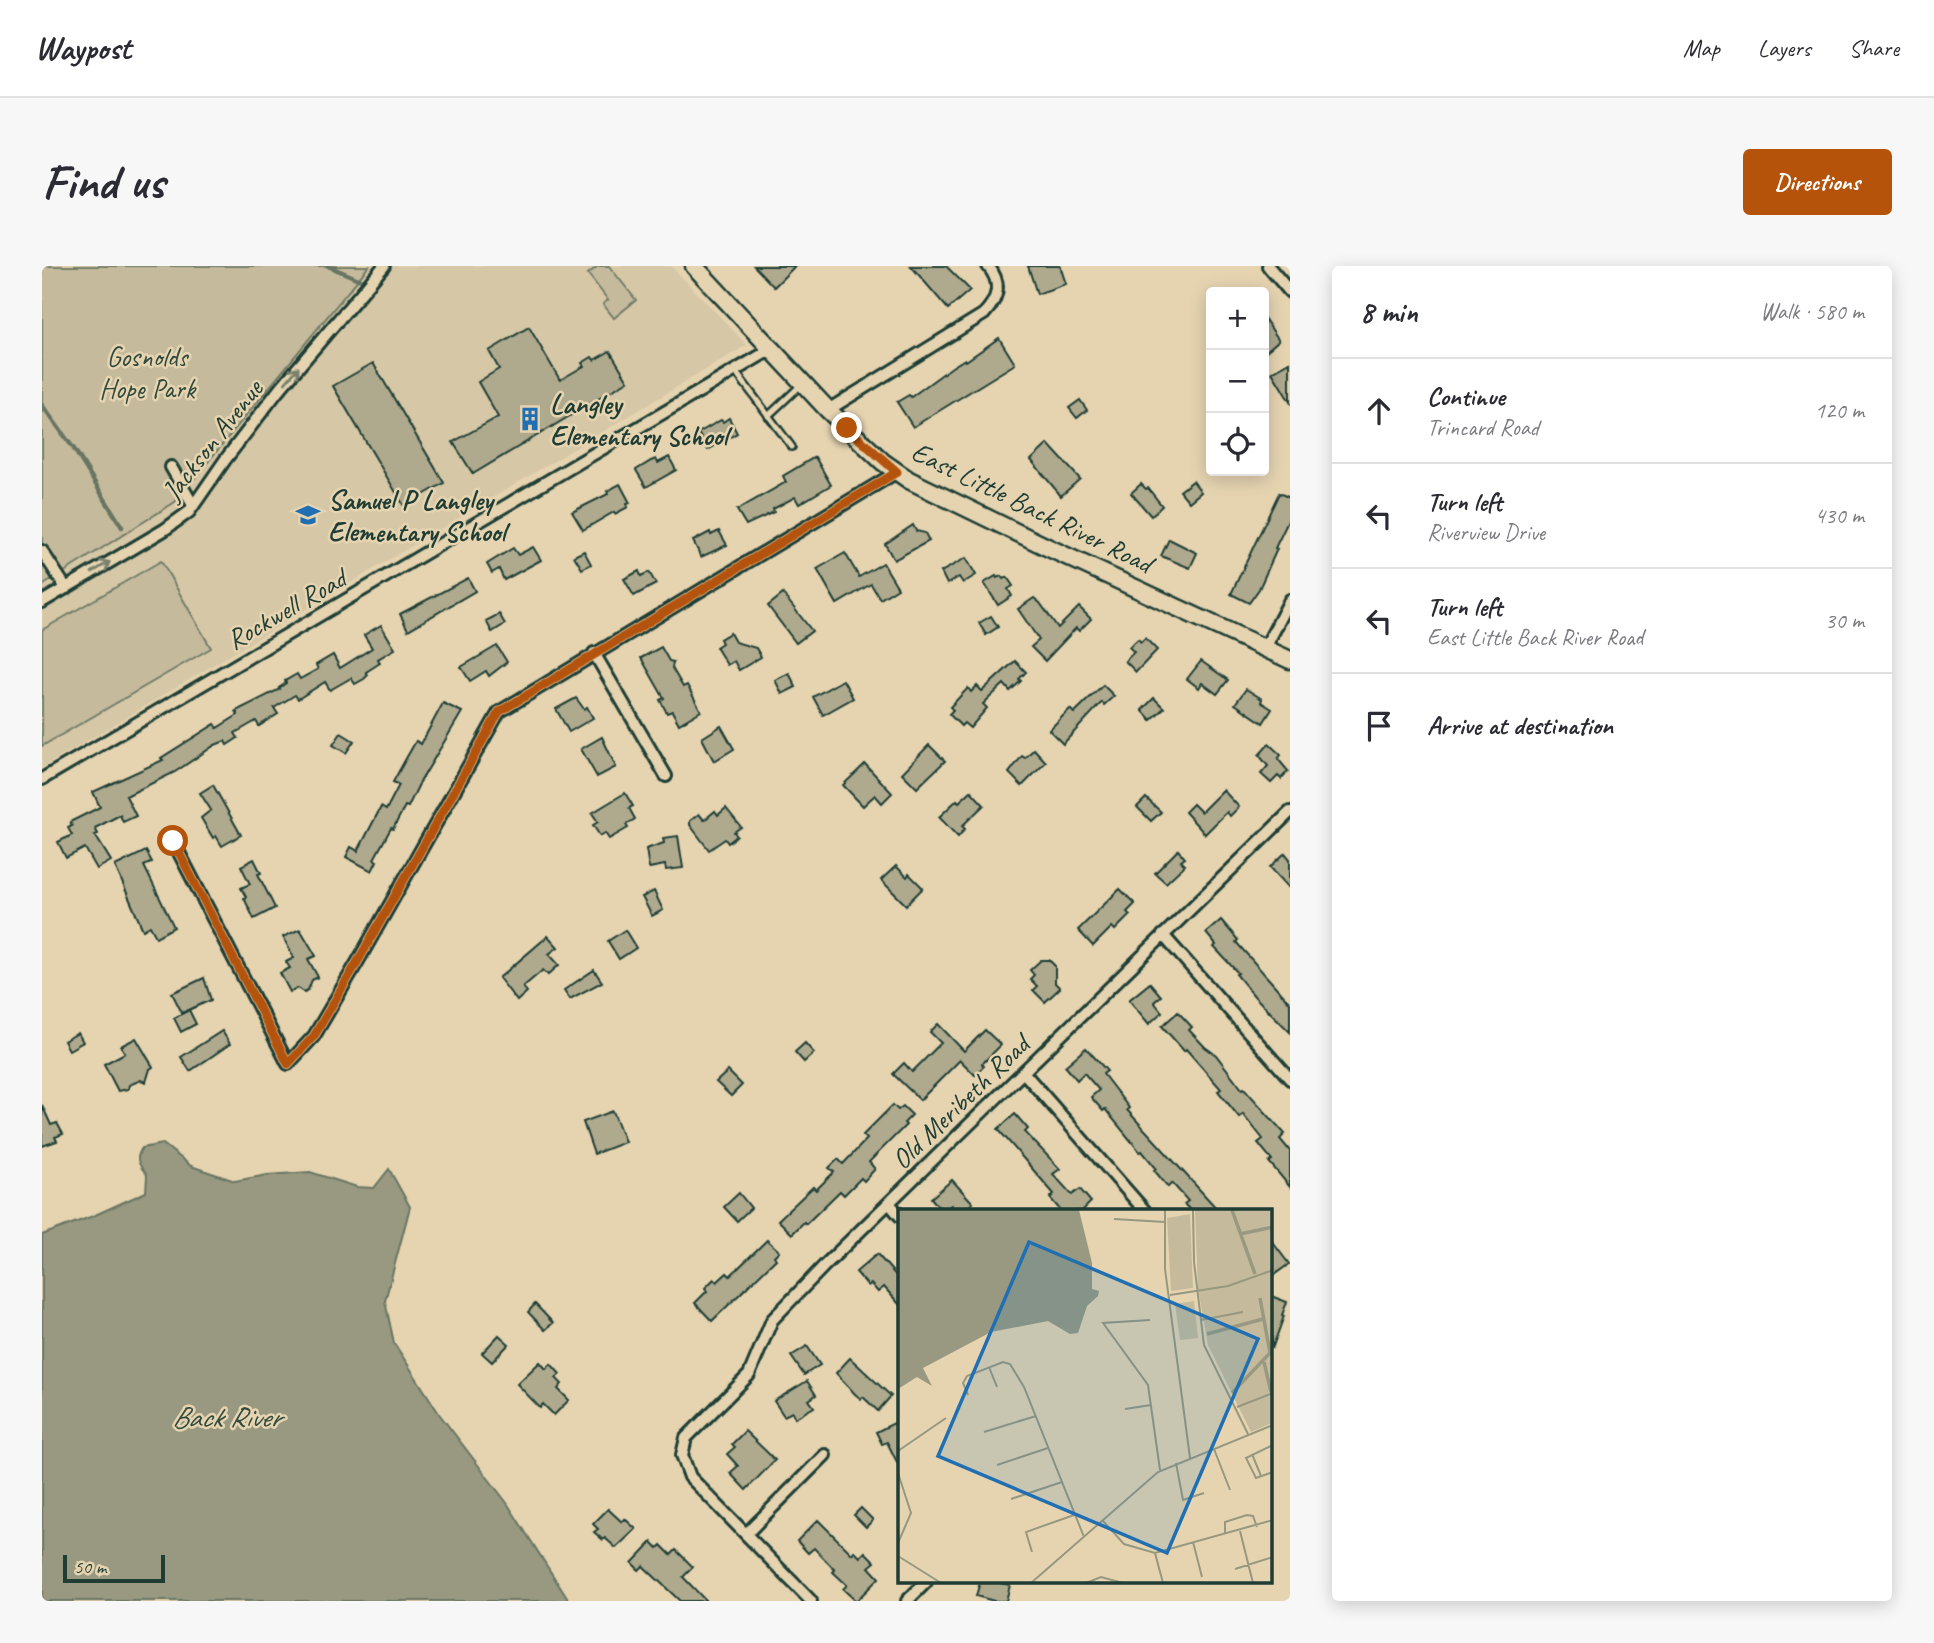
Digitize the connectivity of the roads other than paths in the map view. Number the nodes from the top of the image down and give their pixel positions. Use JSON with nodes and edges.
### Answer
{"nodes":[{"id":1,"x":384,"y":266,"type":"edge"},
{"id":2,"x":694,"y":266,"type":"edge"},
{"id":3,"x":988,"y":266,"type":"edge"},
{"id":4,"x":1268,"y":266,"type":"edge"},
{"id":5,"x":1290,"y":292,"type":"edge"},
{"id":6,"x":771,"y":350,"type":"junction"},
{"id":7,"x":735,"y":372,"type":"junction"},
{"id":8,"x":803,"y":384,"type":"junction"},
{"id":9,"x":828,"y":410,"type":"junction"},
{"id":10,"x":768,"y":416,"type":"junction"},
{"id":11,"x":792,"y":447,"type":"dead end"},
{"id":12,"x":172,"y":467,"type":"dead end"},
{"id":13,"x":897,"y":472,"type":"junction"},
{"id":14,"x":193,"y":505,"type":"junction"},
{"id":15,"x":42,"y":551,"type":"edge"},
{"id":16,"x":66,"y":588,"type":"junction"},
{"id":17,"x":1290,"y":600,"type":"edge"},
{"id":18,"x":42,"y":602,"type":"edge"},
{"id":19,"x":1265,"y":648,"type":"junction"},
{"id":20,"x":594,"y":653,"type":"junction"},
{"id":21,"x":1290,"y":660,"type":"edge"},
{"id":22,"x":666,"y":776,"type":"dead end"},
{"id":23,"x":42,"y":779,"type":"edge"},
{"id":24,"x":1290,"y":812,"type":"edge"},
{"id":25,"x":173,"y":841,"type":"dead end"},
{"id":26,"x":1163,"y":935,"type":"junction"},
{"id":27,"x":1024,"y":1073,"type":"junction"},
{"id":28,"x":1290,"y":1079,"type":"edge"},
{"id":29,"x":889,"y":1203,"type":"junction"},
{"id":30,"x":1143,"y":1209,"type":"edge"},
{"id":31,"x":898,"y":1214,"type":"edge"},
{"id":32,"x":825,"y":1455,"type":"dead end"},
{"id":33,"x":746,"y":1534,"type":"junction"},
{"id":34,"x":924,"y":1584,"type":"edge"},
{"id":35,"x":811,"y":1601,"type":"edge"},
{"id":36,"x":907,"y":1601,"type":"edge"}],
"edges":[{"from":14,"to":1,"type":"street","name":"Jackson Avenue","one_way":true},
{"from":2,"to":6,"type":"street","name":"East Little Back River Road"},
{"from":3,"to":9,"type":"street"},
{"from":4,"to":5,"type":"street"},
{"from":6,"to":7,"type":"street","name":"Rockwell Road"},
{"from":6,"to":8,"type":"street","name":"East Little Back River Road"},
{"from":7,"to":10,"type":"lane"},
{"from":7,"to":23,"type":"street","name":"Rockwell Road"},
{"from":8,"to":9,"type":"street","name":"East Little Back River Road"},
{"from":8,"to":10,"type":"lane"},
{"from":9,"to":13,"type":"street","name":"East Little Back River Road"},
{"from":10,"to":11,"type":"lane"},
{"from":12,"to":14,"type":"street"},
{"from":13,"to":19,"type":"street","name":"East Little Back River Road"},
{"from":13,"to":20,"type":"street"},
{"from":16,"to":14,"type":"street","name":"Jackson Avenue","one_way":true},
{"from":15,"to":16,"type":"street"},
{"from":16,"to":18,"type":"street","name":"Jackson Avenue"},
{"from":17,"to":19,"type":"street"},
{"from":19,"to":21,"type":"street","name":"East Little Back River Road"},
{"from":20,"to":22,"type":"street"},
{"from":20,"to":25,"type":"street"},
{"from":24,"to":26,"type":"street","name":"Old Meribeth Road"},
{"from":26,"to":27,"type":"street","name":"Old Meribeth Road"},
{"from":26,"to":28,"type":"street"},
{"from":27,"to":29,"type":"street","name":"Old Meribeth Road"},
{"from":27,"to":30,"type":"street"},
{"from":29,"to":31,"type":"street"},
{"from":29,"to":33,"type":"street","name":"Old Meribeth Road"},
{"from":32,"to":33,"type":"street"},
{"from":33,"to":35,"type":"street","name":"Old Meribeth Road"},
{"from":34,"to":36,"type":"street"}]}
